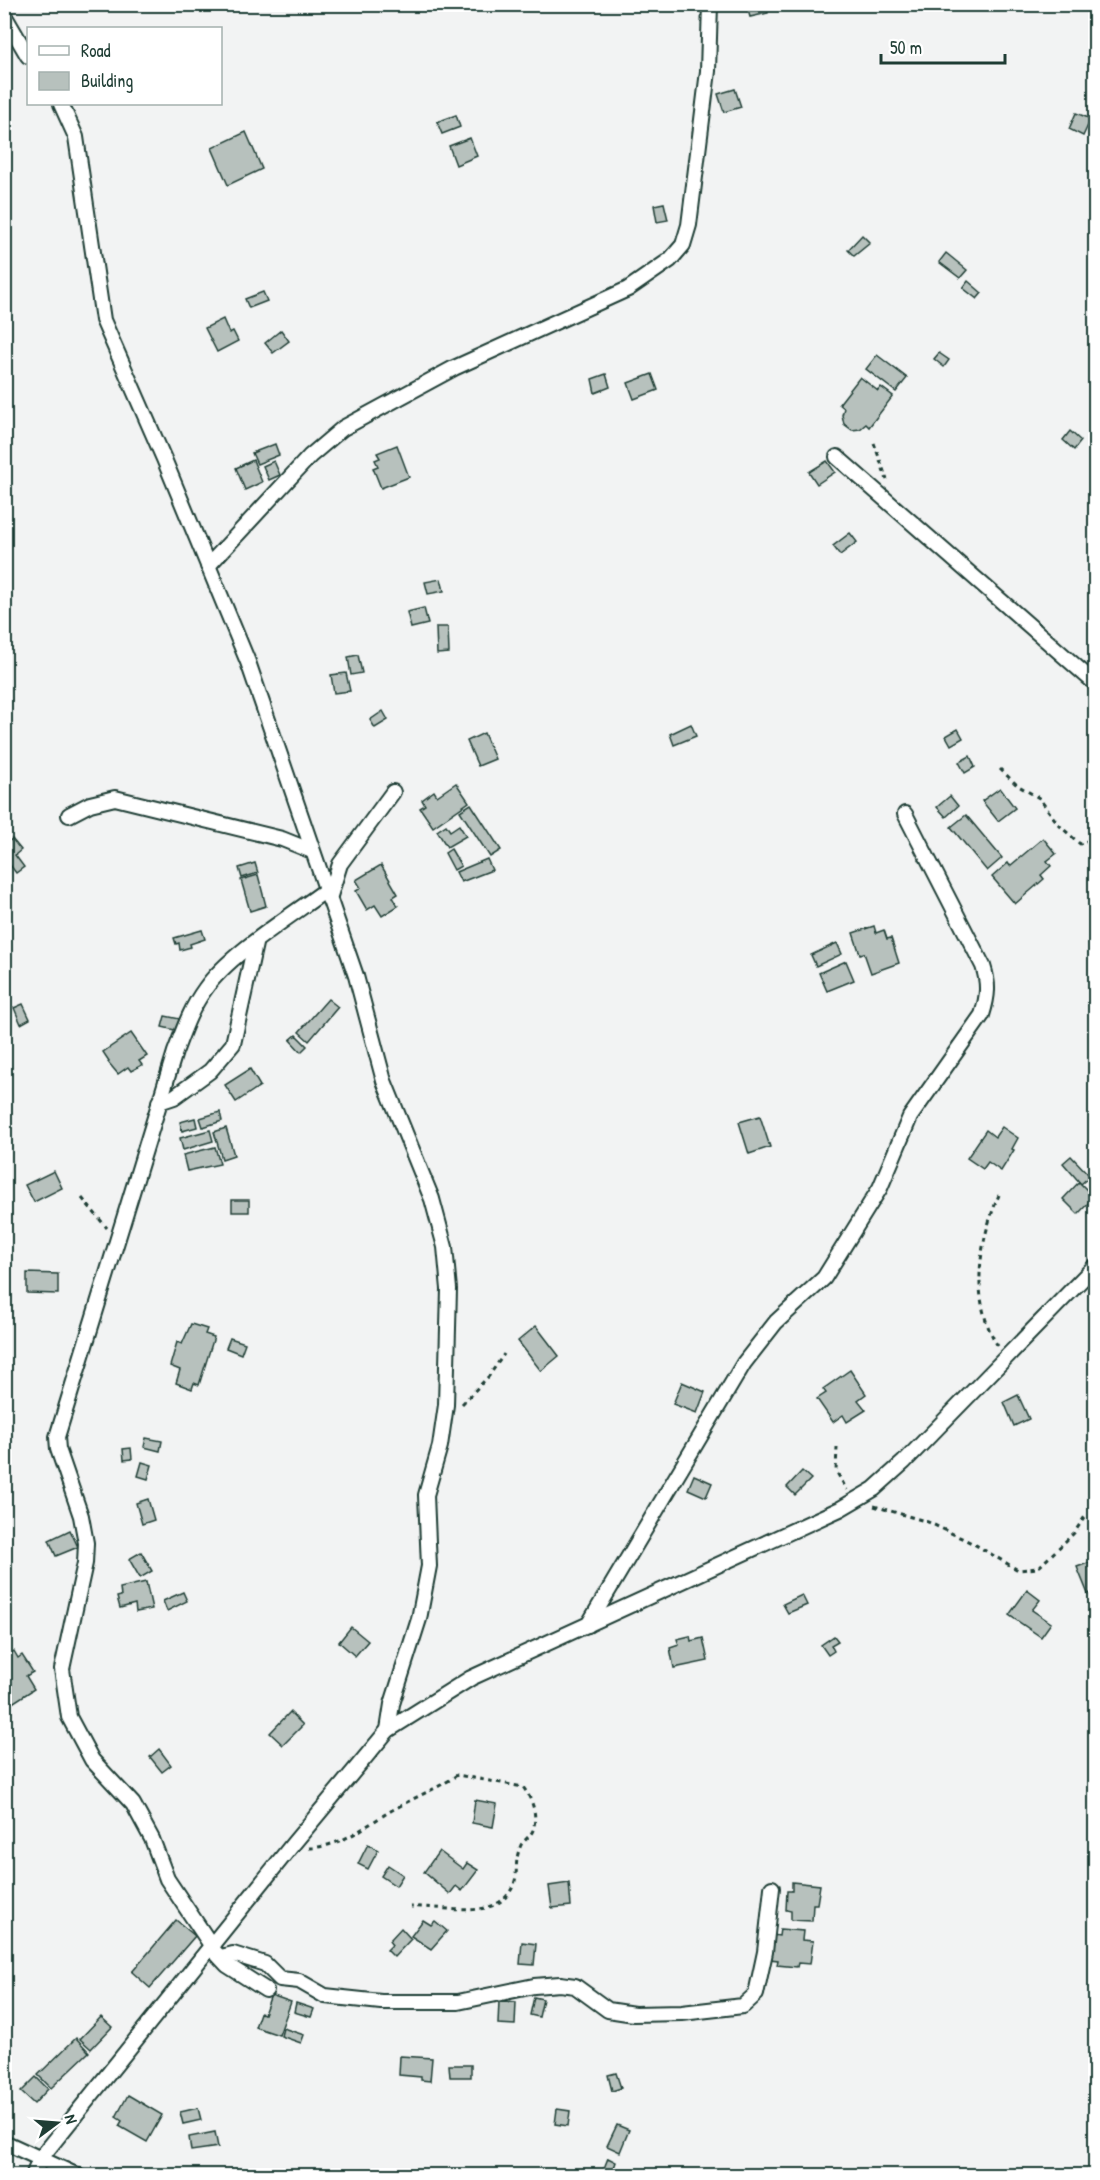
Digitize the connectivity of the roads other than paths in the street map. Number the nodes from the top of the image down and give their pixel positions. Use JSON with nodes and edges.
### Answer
{"nodes":[{"id":1,"x":710,"y":4,"type":"edge"},
{"id":2,"x":4,"y":15,"type":"edge"},
{"id":3,"x":27,"y":54,"type":"edge"},
{"id":4,"x":62,"y":105,"type":"edge"},
{"id":5,"x":837,"y":457,"type":"dead end"},
{"id":6,"x":208,"y":566,"type":"junction"},
{"id":7,"x":1095,"y":684,"type":"edge"},
{"id":8,"x":393,"y":792,"type":"dead end"},
{"id":9,"x":69,"y":814,"type":"dead end"},
{"id":10,"x":905,"y":814,"type":"dead end"},
{"id":11,"x":312,"y":851,"type":"junction"},
{"id":12,"x":327,"y":894,"type":"junction"},
{"id":13,"x":255,"y":944,"type":"junction"},
{"id":14,"x":159,"y":1102,"type":"junction"},
{"id":15,"x":1095,"y":1265,"type":"edge"},
{"id":16,"x":588,"y":1625,"type":"junction"},
{"id":17,"x":388,"y":1730,"type":"junction"},
{"id":18,"x":772,"y":1888,"type":"dead end"},
{"id":19,"x":209,"y":1948,"type":"junction"},
{"id":20,"x":221,"y":1958,"type":"junction"},
{"id":21,"x":266,"y":1990,"type":"dead end"},
{"id":22,"x":4,"y":2142,"type":"edge"},
{"id":23,"x":39,"y":2159,"type":"junction"},
{"id":24,"x":33,"y":2175,"type":"edge"},
{"id":25,"x":78,"y":2175,"type":"edge"}],
"edges":[{"from":1,"to":6,"type":"street"},
{"from":2,"to":3,"type":"street"},
{"from":4,"to":6,"type":"street"},
{"from":5,"to":7,"type":"street"},
{"from":6,"to":11,"type":"street"},
{"from":8,"to":12,"type":"street"},
{"from":9,"to":11,"type":"street"},
{"from":10,"to":16,"type":"street"},
{"from":11,"to":12,"type":"street"},
{"from":12,"to":13,"type":"street"},
{"from":12,"to":17,"type":"street"},
{"from":13,"to":14,"type":"street"},
{"from":13,"to":14,"type":"street"},
{"from":14,"to":19,"type":"street"},
{"from":15,"to":16,"type":"street"},
{"from":16,"to":17,"type":"street"},
{"from":17,"to":19,"type":"street"},
{"from":18,"to":20,"type":"street"},
{"from":19,"to":20,"type":"street"},
{"from":19,"to":23,"type":"street"},
{"from":20,"to":21,"type":"street"},
{"from":22,"to":23,"type":"street"},
{"from":23,"to":24,"type":"street"},
{"from":23,"to":25,"type":"street"}]}
